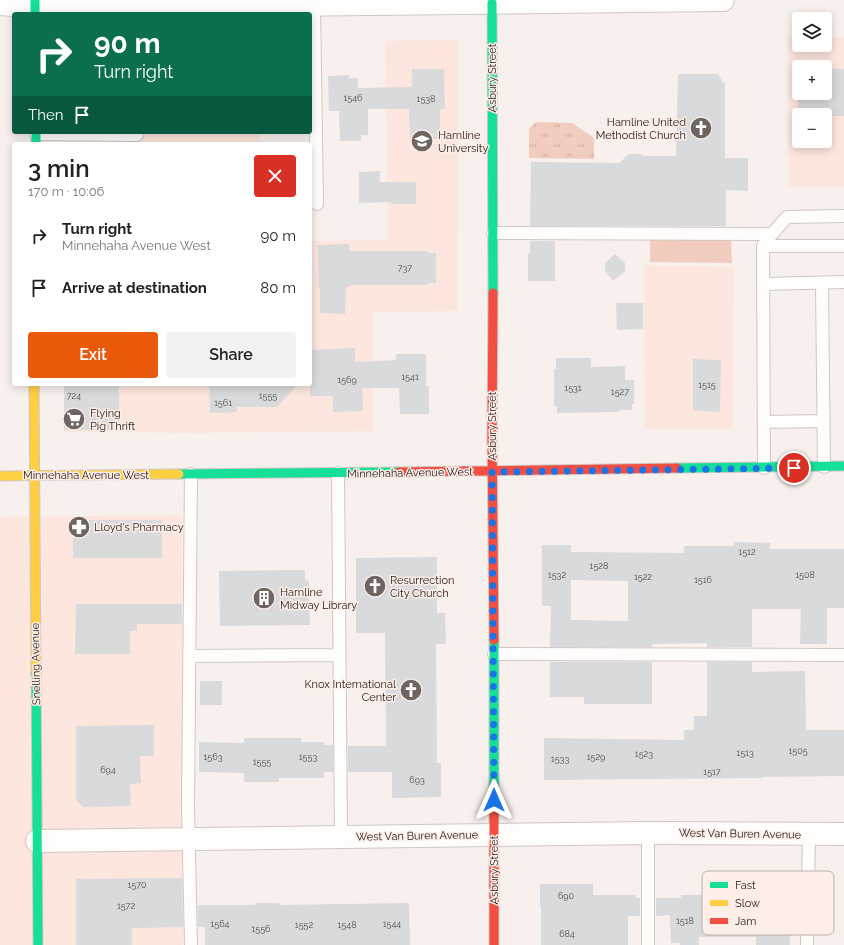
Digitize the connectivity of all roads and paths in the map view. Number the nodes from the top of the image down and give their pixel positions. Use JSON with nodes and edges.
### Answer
{"nodes":[{"id":1,"x":723,"y":0,"type":"edge"},
{"id":2,"x":492,"y":3,"type":"junction"},
{"id":3,"x":0,"y":4,"type":"edge"},
{"id":4,"x":314,"y":5,"type":"junction"},
{"id":5,"x":35,"y":7,"type":"edge"},
{"id":6,"x":105,"y":11,"type":"edge"},
{"id":7,"x":62,"y":134,"type":"edge"},
{"id":8,"x":122,"y":134,"type":"edge"},
{"id":9,"x":137,"y":134,"type":"edge"},
{"id":10,"x":36,"y":137,"type":"edge"},
{"id":11,"x":317,"y":204,"type":"dead end"},
{"id":12,"x":844,"y":216,"type":"edge"},
{"id":13,"x":493,"y":233,"type":"junction"},
{"id":14,"x":772,"y":234,"type":"junction"},
{"id":15,"x":764,"y":246,"type":"junction"},
{"id":16,"x":844,"y":246,"type":"edge"},
{"id":17,"x":844,"y":282,"type":"edge"},
{"id":18,"x":822,"y":283,"type":"junction"},
{"id":19,"x":764,"y":284,"type":"junction"},
{"id":20,"x":34,"y":386,"type":"edge"},
{"id":21,"x":823,"y":421,"type":"junction"},
{"id":22,"x":764,"y":422,"type":"junction"},
{"id":23,"x":844,"y":466,"type":"edge"},
{"id":24,"x":824,"y":467,"type":"junction"},
{"id":25,"x":764,"y":468,"type":"junction"},
{"id":26,"x":492,"y":472,"type":"junction"},
{"id":27,"x":191,"y":474,"type":"junction"},
{"id":28,"x":338,"y":474,"type":"junction"},
{"id":29,"x":34,"y":475,"type":"junction"},
{"id":30,"x":0,"y":476,"type":"edge"},
{"id":31,"x":494,"y":654,"type":"junction"},
{"id":32,"x":339,"y":655,"type":"junction"},
{"id":33,"x":844,"y":655,"type":"edge"},
{"id":34,"x":190,"y":656,"type":"junction"},
{"id":35,"x":648,"y":833,"type":"junction"},
{"id":36,"x":844,"y":834,"type":"edge"},
{"id":37,"x":494,"y":835,"type":"junction"},
{"id":38,"x":809,"y":835,"type":"junction"},
{"id":39,"x":341,"y":837,"type":"junction"},
{"id":40,"x":189,"y":839,"type":"junction"},
{"id":41,"x":37,"y":841,"type":"junction"},
{"id":42,"x":808,"y":871,"type":"edge"},
{"id":43,"x":807,"y":935,"type":"edge"},
{"id":44,"x":38,"y":945,"type":"edge"},
{"id":45,"x":191,"y":945,"type":"edge"},
{"id":46,"x":494,"y":945,"type":"edge"},
{"id":47,"x":648,"y":945,"type":"edge"},
{"id":48,"x":807,"y":945,"type":"edge"}],
"edges":[{"from":1,"to":2,"type":"street"},
{"from":2,"to":4,"type":"street"},
{"from":2,"to":13,"type":"street","name":"Asbury Street"},
{"from":3,"to":5,"type":"street"},
{"from":4,"to":6,"type":"street"},
{"from":4,"to":11,"type":"lane"},
{"from":5,"to":6,"type":"street"},
{"from":7,"to":10,"type":"lane"},
{"from":8,"to":9,"type":"lane"},
{"from":12,"to":14,"type":"lane"},
{"from":13,"to":14,"type":"lane"},
{"from":13,"to":26,"type":"street","name":"Asbury Street"},
{"from":14,"to":15,"type":"lane"},
{"from":15,"to":16,"type":"lane"},
{"from":15,"to":19,"type":"lane"},
{"from":17,"to":18,"type":"lane"},
{"from":18,"to":19,"type":"lane"},
{"from":18,"to":21,"type":"lane"},
{"from":19,"to":22,"type":"lane"},
{"from":20,"to":29,"type":"street","name":"Snelling Avenue"},
{"from":21,"to":22,"type":"lane"},
{"from":21,"to":24,"type":"lane"},
{"from":22,"to":25,"type":"lane"},
{"from":23,"to":24,"type":"street","name":"Minnehaha Avenue West"},
{"from":24,"to":25,"type":"street","name":"Minnehaha Avenue West"},
{"from":25,"to":26,"type":"street","name":"Minnehaha Avenue West"},
{"from":26,"to":28,"type":"street","name":"Minnehaha Avenue West"},
{"from":26,"to":31,"type":"street","name":"Asbury Street"},
{"from":27,"to":28,"type":"street","name":"Minnehaha Avenue West"},
{"from":27,"to":29,"type":"street","name":"Minnehaha Avenue West"},
{"from":27,"to":34,"type":"lane"},
{"from":28,"to":32,"type":"lane"},
{"from":29,"to":30,"type":"street","name":"Minnehaha Avenue West"},
{"from":29,"to":41,"type":"street","name":"Snelling Avenue"},
{"from":31,"to":33,"type":"lane"},
{"from":31,"to":37,"type":"street","name":"Asbury Street"},
{"from":32,"to":34,"type":"lane"},
{"from":32,"to":39,"type":"lane"},
{"from":34,"to":40,"type":"lane"},
{"from":35,"to":37,"type":"street","name":"West Van Buren Avenue"},
{"from":35,"to":38,"type":"street","name":"West Van Buren Avenue"},
{"from":35,"to":47,"type":"lane"},
{"from":36,"to":38,"type":"street","name":"West Van Buren Avenue"},
{"from":37,"to":39,"type":"street","name":"West Van Buren Avenue"},
{"from":37,"to":46,"type":"street","name":"Asbury Street"},
{"from":38,"to":42,"type":"lane"},
{"from":39,"to":40,"type":"street","name":"West Van Buren Avenue"},
{"from":40,"to":41,"type":"street","name":"West Van Buren Avenue"},
{"from":40,"to":45,"type":"lane"},
{"from":41,"to":44,"type":"street","name":"Snelling Avenue"},
{"from":43,"to":48,"type":"lane"}]}
